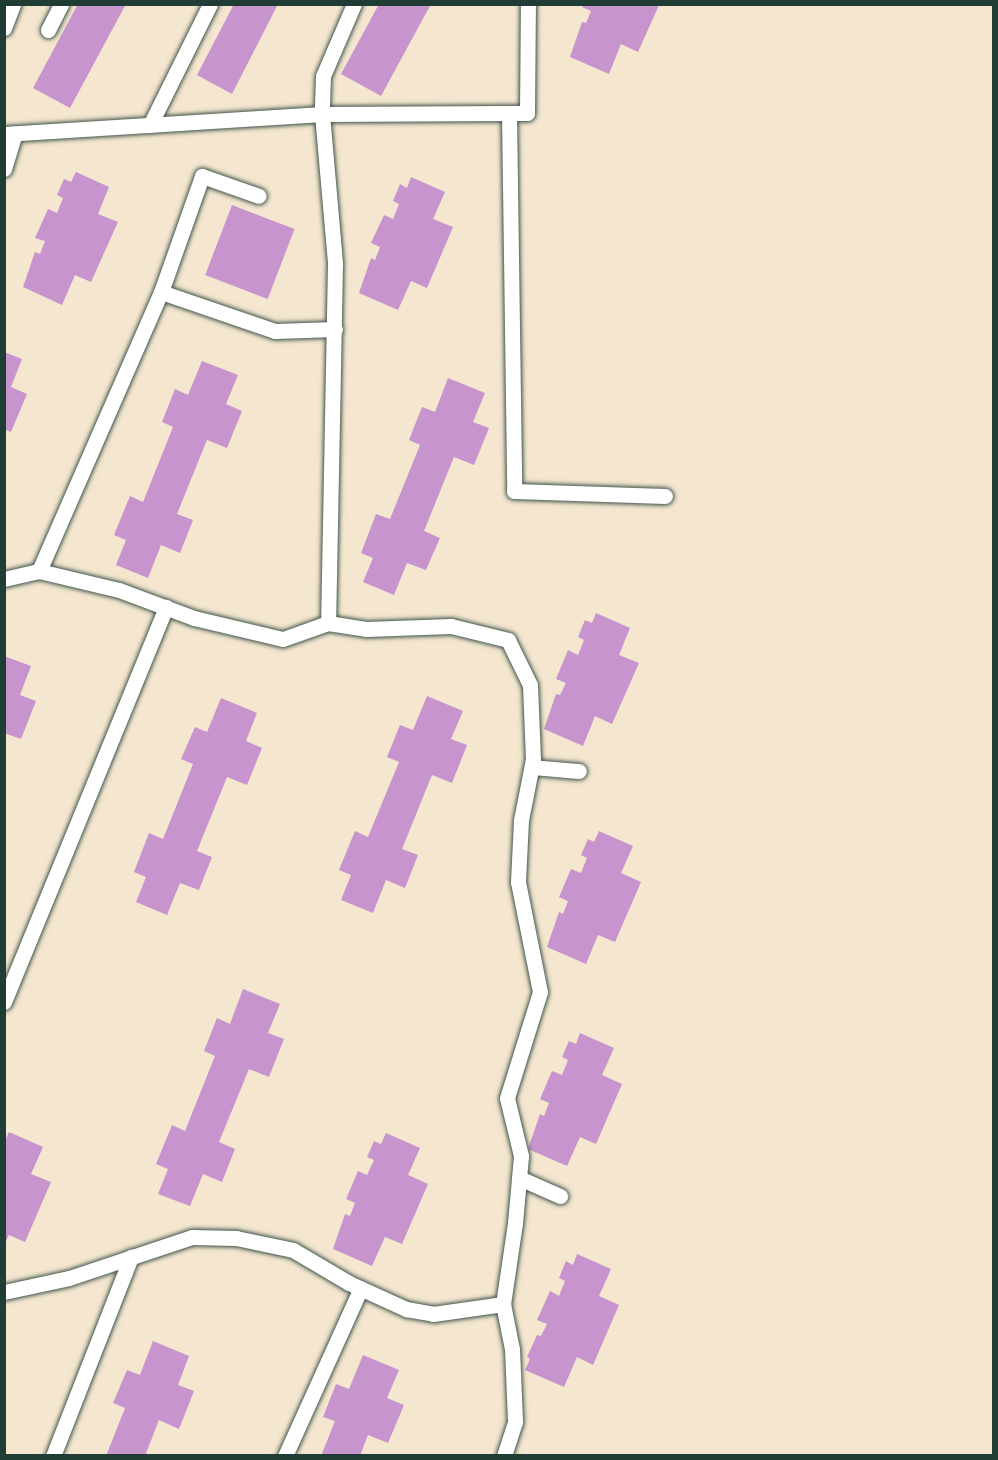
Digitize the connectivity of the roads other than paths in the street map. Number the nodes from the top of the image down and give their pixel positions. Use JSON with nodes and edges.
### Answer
{"nodes":[{"id":1,"x":13,"y":4,"type":"edge"},
{"id":2,"x":61,"y":4,"type":"edge"},
{"id":3,"x":210,"y":4,"type":"edge"},
{"id":4,"x":354,"y":4,"type":"edge"},
{"id":5,"x":528,"y":4,"type":"edge"},
{"id":6,"x":4,"y":28,"type":"edge"},
{"id":7,"x":48,"y":30,"type":"dead end"},
{"id":8,"x":509,"y":113,"type":"junction"},
{"id":9,"x":322,"y":114,"type":"junction"},
{"id":10,"x":150,"y":125,"type":"junction"},
{"id":11,"x":10,"y":134,"type":"edge"},
{"id":12,"x":4,"y":169,"type":"edge"},
{"id":13,"x":259,"y":196,"type":"dead end"},
{"id":14,"x":161,"y":292,"type":"junction"},
{"id":15,"x":334,"y":329,"type":"junction"},
{"id":16,"x":665,"y":496,"type":"dead end"},
{"id":17,"x":39,"y":571,"type":"junction"},
{"id":18,"x":4,"y":579,"type":"edge"},
{"id":19,"x":166,"y":607,"type":"junction"},
{"id":20,"x":328,"y":623,"type":"junction"},
{"id":21,"x":532,"y":767,"type":"junction"},
{"id":22,"x":579,"y":771,"type":"dead end"},
{"id":23,"x":4,"y":1002,"type":"edge"},
{"id":24,"x":519,"y":1178,"type":"junction"},
{"id":25,"x":560,"y":1197,"type":"dead end"},
{"id":26,"x":131,"y":1257,"type":"junction"},
{"id":27,"x":361,"y":1288,"type":"junction"},
{"id":28,"x":4,"y":1292,"type":"edge"},
{"id":29,"x":503,"y":1304,"type":"junction"},
{"id":30,"x":53,"y":1455,"type":"edge"},
{"id":31,"x":285,"y":1455,"type":"edge"},
{"id":32,"x":504,"y":1455,"type":"edge"}],
"edges":[{"from":1,"to":6,"type":"lane"},
{"from":2,"to":7,"type":"lane"},
{"from":3,"to":10,"type":"lane"},
{"from":4,"to":9,"type":"lane"},
{"from":5,"to":8,"type":"lane"},
{"from":8,"to":9,"type":"lane"},
{"from":8,"to":16,"type":"lane"},
{"from":9,"to":10,"type":"lane"},
{"from":9,"to":15,"type":"lane"},
{"from":10,"to":11,"type":"lane"},
{"from":11,"to":12,"type":"lane"},
{"from":13,"to":14,"type":"lane"},
{"from":14,"to":15,"type":"lane"},
{"from":14,"to":17,"type":"lane"},
{"from":15,"to":20,"type":"lane"},
{"from":17,"to":18,"type":"lane"},
{"from":17,"to":19,"type":"lane"},
{"from":19,"to":20,"type":"lane"},
{"from":19,"to":23,"type":"lane"},
{"from":20,"to":21,"type":"lane"},
{"from":21,"to":22,"type":"lane"},
{"from":21,"to":24,"type":"lane"},
{"from":24,"to":25,"type":"lane"},
{"from":24,"to":29,"type":"lane"},
{"from":26,"to":27,"type":"lane"},
{"from":26,"to":28,"type":"lane"},
{"from":26,"to":30,"type":"lane"},
{"from":27,"to":29,"type":"lane"},
{"from":27,"to":31,"type":"lane"},
{"from":29,"to":32,"type":"lane"}]}
